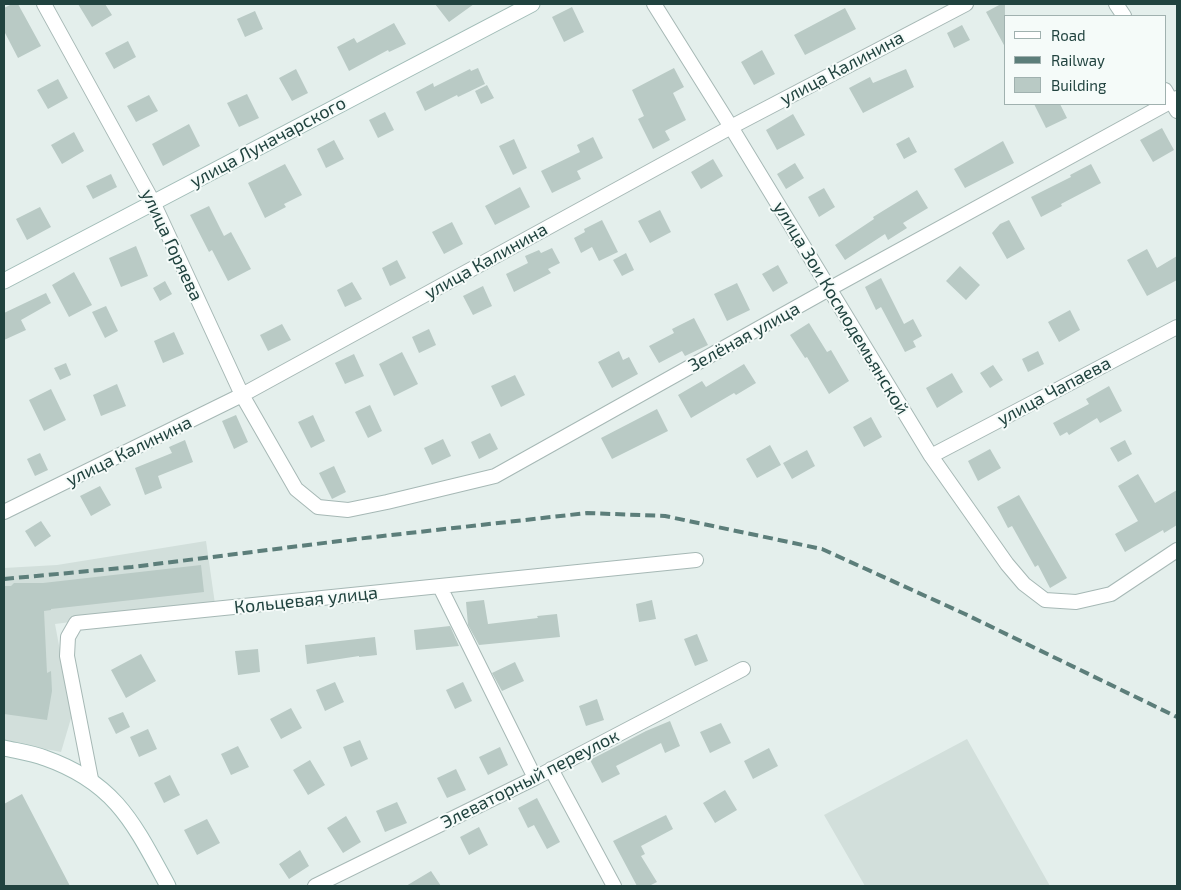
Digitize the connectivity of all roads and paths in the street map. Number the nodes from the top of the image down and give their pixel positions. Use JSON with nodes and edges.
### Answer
{"nodes":[{"id":1,"x":44,"y":4,"type":"edge"},
{"id":2,"x":532,"y":4,"type":"edge"},
{"id":3,"x":654,"y":4,"type":"edge"},
{"id":4,"x":966,"y":4,"type":"edge"},
{"id":5,"x":1116,"y":4,"type":"edge"},
{"id":6,"x":1123,"y":15,"type":"edge"},
{"id":7,"x":1164,"y":105,"type":"edge"},
{"id":8,"x":731,"y":126,"type":"junction"},
{"id":9,"x":153,"y":202,"type":"junction"},
{"id":10,"x":4,"y":281,"type":"edge"},
{"id":11,"x":829,"y":289,"type":"junction"},
{"id":12,"x":1177,"y":327,"type":"edge"},
{"id":13,"x":242,"y":395,"type":"junction"},
{"id":14,"x":931,"y":456,"type":"junction"},
{"id":15,"x":296,"y":489,"type":"joint"},
{"id":16,"x":4,"y":512,"type":"edge"},
{"id":17,"x":1177,"y":550,"type":"edge"},
{"id":18,"x":696,"y":560,"type":"dead end"},
{"id":19,"x":440,"y":587,"type":"junction"},
{"id":20,"x":743,"y":669,"type":"dead end"},
{"id":21,"x":4,"y":748,"type":"edge"},
{"id":22,"x":551,"y":769,"type":"junction"},
{"id":23,"x":535,"y":778,"type":"junction"},
{"id":24,"x":91,"y":779,"type":"junction"},
{"id":25,"x":168,"y":886,"type":"edge"},
{"id":26,"x":315,"y":886,"type":"edge"},
{"id":27,"x":614,"y":886,"type":"edge"}],
"edges":[{"from":1,"to":9,"type":"street","name":"улица Горяева"},
{"from":2,"to":9,"type":"main road","name":"улица Луначарского"},
{"from":3,"to":8,"type":"street","name":"улица Зои Космодемьянской"},
{"from":4,"to":8,"type":"street","name":"улица Калинина"},
{"from":5,"to":6,"type":"street"},
{"from":7,"to":11,"type":"street","name":"Зелёная улица"},
{"from":8,"to":11,"type":"street","name":"улица Зои Космодемьянской"},
{"from":8,"to":13,"type":"street","name":"улица Калинина"},
{"from":9,"to":10,"type":"main road","name":"улица Луначарского"},
{"from":9,"to":13,"type":"street","name":"улица Горяева"},
{"from":11,"to":14,"type":"street","name":"улица Зои Космодемьянской"},
{"from":11,"to":15,"type":"street","name":"Зелёная улица"},
{"from":12,"to":14,"type":"street","name":"улица Чапаева"},
{"from":13,"to":15,"type":"street","name":"улица Горяева"},
{"from":13,"to":16,"type":"street","name":"улица Калинина"},
{"from":14,"to":17,"type":"street","name":"улица Зои Космодемьянской"},
{"from":18,"to":19,"type":"street","name":"Кольцевая улица"},
{"from":19,"to":23,"type":"street"},
{"from":19,"to":24,"type":"street","name":"Кольцевая улица"},
{"from":20,"to":22,"type":"street","name":"Элеваторный переулок"},
{"from":21,"to":24,"type":"main road"},
{"from":22,"to":23,"type":"street","name":"Элеваторный переулок"},
{"from":22,"to":27,"type":"street"},
{"from":23,"to":26,"type":"street","name":"Элеваторный переулок"},
{"from":24,"to":25,"type":"main road"}]}
